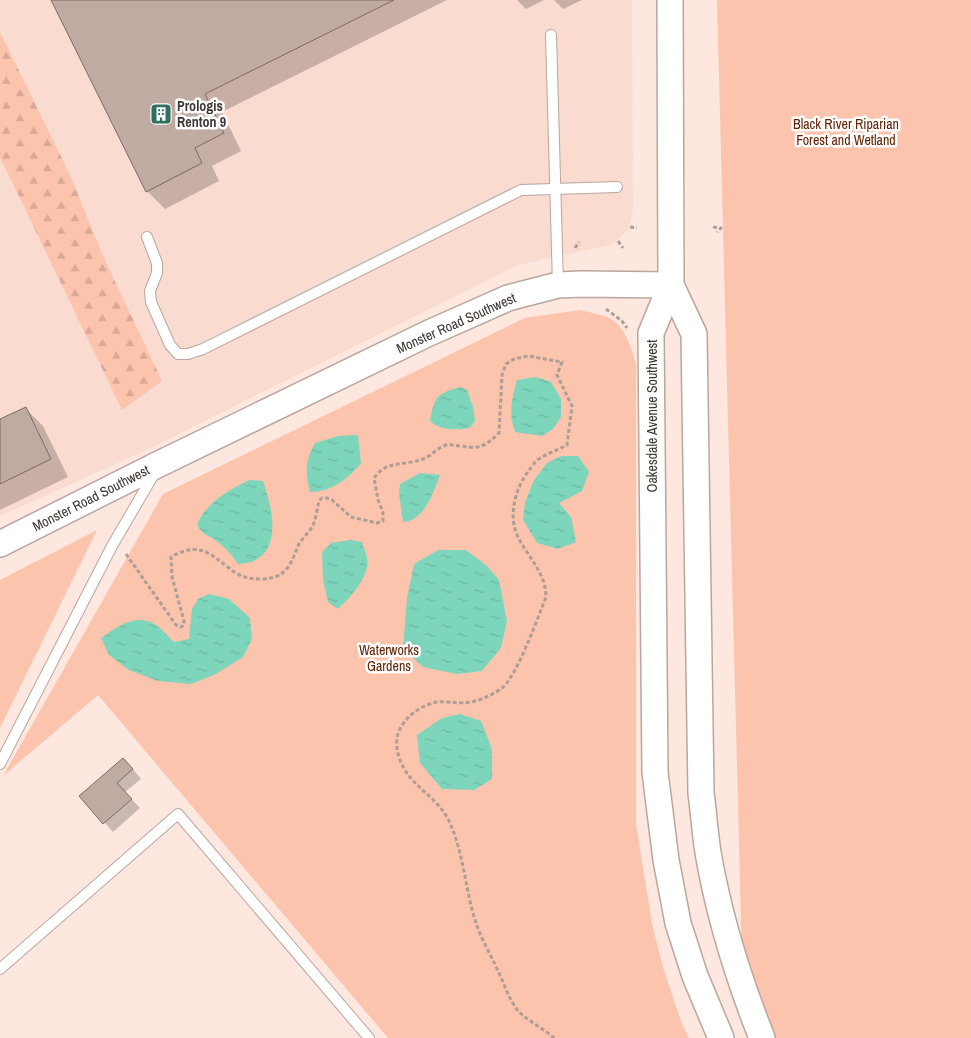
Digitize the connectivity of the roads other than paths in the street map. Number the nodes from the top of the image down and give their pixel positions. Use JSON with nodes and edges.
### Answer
{"nodes":[{"id":1,"x":670,"y":0,"type":"edge"},
{"id":2,"x":551,"y":35,"type":"dead end"},
{"id":3,"x":617,"y":187,"type":"dead end"},
{"id":4,"x":555,"y":188,"type":"junction"},
{"id":5,"x":147,"y":237,"type":"dead end"},
{"id":6,"x":671,"y":285,"type":"junction"},
{"id":7,"x":558,"y":286,"type":"junction"},
{"id":8,"x":159,"y":464,"type":"junction"},
{"id":9,"x":0,"y":544,"type":"edge"},
{"id":10,"x":0,"y":764,"type":"edge"},
{"id":11,"x":0,"y":969,"type":"edge"},
{"id":12,"x":369,"y":1038,"type":"edge"},
{"id":13,"x":721,"y":1038,"type":"edge"},
{"id":14,"x":762,"y":1038,"type":"edge"}],
"edges":[{"from":1,"to":6,"type":"street"},
{"from":2,"to":4,"type":"lane"},
{"from":3,"to":4,"type":"lane"},
{"from":4,"to":5,"type":"lane"},
{"from":4,"to":7,"type":"lane"},
{"from":6,"to":7,"type":"street","name":"Monster Road Southwest"},
{"from":6,"to":13,"type":"street","name":"Oakesdale Avenue Southwest"},
{"from":6,"to":14,"type":"street"},
{"from":7,"to":8,"type":"street","name":"Monster Road Southwest"},
{"from":8,"to":9,"type":"street","name":"Monster Road Southwest"},
{"from":8,"to":10,"type":"lane"},
{"from":11,"to":12,"type":"lane"}]}
